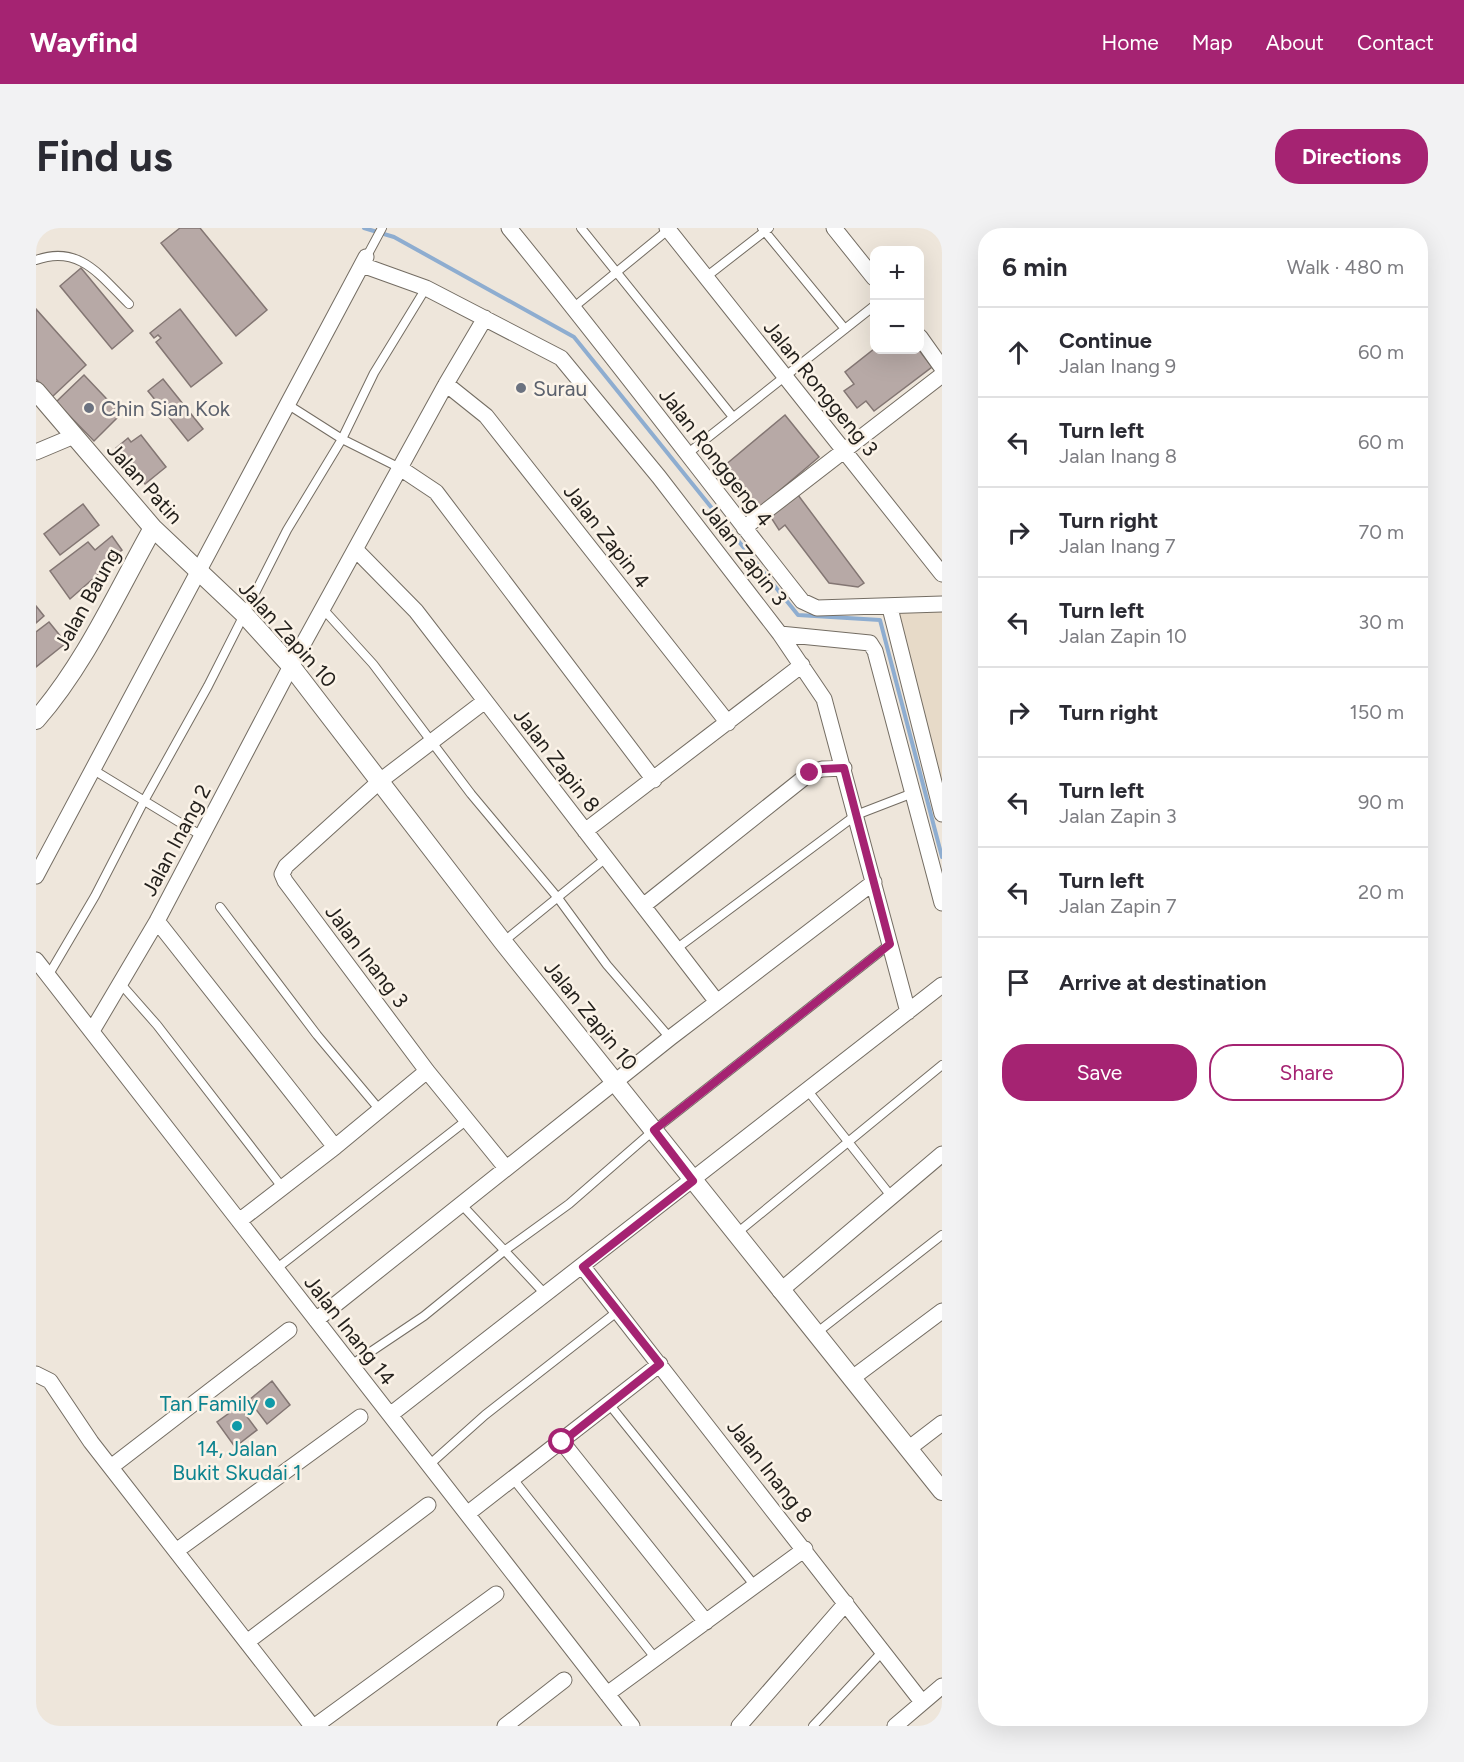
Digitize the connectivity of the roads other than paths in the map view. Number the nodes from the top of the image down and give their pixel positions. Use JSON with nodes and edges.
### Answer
{"nodes":[{"id":1,"x":382,"y":228,"type":"edge"},
{"id":2,"x":509,"y":228,"type":"edge"},
{"id":3,"x":581,"y":228,"type":"edge"},
{"id":4,"x":834,"y":228,"type":"edge"},
{"id":5,"x":668,"y":229,"type":"edge"},
{"id":6,"x":765,"y":229,"type":"edge"},
{"id":7,"x":36,"y":260,"type":"edge"},
{"id":8,"x":364,"y":261,"type":"junction"},
{"id":9,"x":616,"y":272,"type":"junction"},
{"id":10,"x":870,"y":273,"type":"edge"},
{"id":11,"x":706,"y":277,"type":"junction"},
{"id":12,"x":426,"y":288,"type":"junction"},
{"id":13,"x":129,"y":304,"type":"dead end"},
{"id":14,"x":574,"y":307,"type":"junction"},
{"id":15,"x":870,"y":309,"type":"edge"},
{"id":16,"x":486,"y":318,"type":"junction"},
{"id":17,"x":845,"y":329,"type":"junction"},
{"id":18,"x":924,"y":343,"type":"edge"},
{"id":19,"x":942,"y":368,"type":"edge"},
{"id":20,"x":942,"y":375,"type":"edge"},
{"id":21,"x":785,"y":376,"type":"junction"},
{"id":22,"x":446,"y":384,"type":"junction"},
{"id":23,"x":36,"y":392,"type":"edge"},
{"id":24,"x":287,"y":404,"type":"junction"},
{"id":25,"x":733,"y":417,"type":"junction"},
{"id":26,"x":74,"y":436,"type":"junction"},
{"id":27,"x":342,"y":439,"type":"junction"},
{"id":28,"x":36,"y":452,"type":"edge"},
{"id":29,"x":845,"y":452,"type":"junction"},
{"id":30,"x":686,"y":455,"type":"junction"},
{"id":31,"x":400,"y":468,"type":"junction"},
{"id":32,"x":153,"y":528,"type":"junction"},
{"id":33,"x":744,"y":528,"type":"junction"},
{"id":34,"x":356,"y":550,"type":"junction"},
{"id":35,"x":200,"y":573,"type":"junction"},
{"id":36,"x":942,"y":574,"type":"edge"},
{"id":37,"x":942,"y":604,"type":"edge"},
{"id":38,"x":890,"y":608,"type":"junction"},
{"id":39,"x":324,"y":610,"type":"junction"},
{"id":40,"x":243,"y":613,"type":"junction"},
{"id":41,"x":780,"y":634,"type":"junction"},
{"id":42,"x":802,"y":665,"type":"junction"},
{"id":43,"x":291,"y":666,"type":"junction"},
{"id":44,"x":485,"y":701,"type":"junction"},
{"id":45,"x":37,"y":717,"type":"edge"},
{"id":46,"x":728,"y":723,"type":"junction"},
{"id":47,"x":431,"y":741,"type":"junction"},
{"id":48,"x":844,"y":768,"type":"junction"},
{"id":49,"x":92,"y":769,"type":"junction"},
{"id":50,"x":654,"y":780,"type":"junction"},
{"id":51,"x":380,"y":781,"type":"junction"},
{"id":52,"x":913,"y":793,"type":"junction"},
{"id":53,"x":144,"y":801,"type":"junction"},
{"id":54,"x":942,"y":811,"type":"edge"},
{"id":55,"x":856,"y":815,"type":"junction"},
{"id":56,"x":585,"y":831,"type":"junction"},
{"id":57,"x":202,"y":836,"type":"junction"},
{"id":58,"x":606,"y":858,"type":"junction"},
{"id":59,"x":36,"y":876,"type":"edge"},
{"id":60,"x":874,"y":882,"type":"junction"},
{"id":61,"x":558,"y":898,"type":"junction"},
{"id":62,"x":942,"y":903,"type":"edge"},
{"id":63,"x":643,"y":906,"type":"junction"},
{"id":64,"x":220,"y":907,"type":"dead end"},
{"id":65,"x":157,"y":921,"type":"junction"},
{"id":66,"x":503,"y":942,"type":"junction"},
{"id":67,"x":890,"y":944,"type":"junction"},
{"id":68,"x":676,"y":949,"type":"junction"},
{"id":69,"x":36,"y":960,"type":"edge"},
{"id":70,"x":48,"y":976,"type":"junction"},
{"id":71,"x":120,"y":982,"type":"junction"},
{"id":72,"x":942,"y":985,"type":"edge"},
{"id":73,"x":717,"y":1002,"type":"junction"},
{"id":74,"x":908,"y":1012,"type":"junction"},
{"id":75,"x":92,"y":1031,"type":"junction"},
{"id":76,"x":670,"y":1038,"type":"junction"},
{"id":77,"x":942,"y":1065,"type":"edge"},
{"id":78,"x":427,"y":1071,"type":"junction"},
{"id":79,"x":616,"y":1082,"type":"junction"},
{"id":80,"x":808,"y":1091,"type":"junction"},
{"id":81,"x":379,"y":1109,"type":"junction"},
{"id":82,"x":467,"y":1120,"type":"junction"},
{"id":83,"x":654,"y":1130,"type":"junction"},
{"id":84,"x":849,"y":1143,"type":"junction"},
{"id":85,"x":335,"y":1147,"type":"junction"},
{"id":86,"x":942,"y":1154,"type":"edge"},
{"id":87,"x":506,"y":1168,"type":"junction"},
{"id":88,"x":693,"y":1181,"type":"junction"},
{"id":89,"x":282,"y":1187,"type":"junction"},
{"id":90,"x":891,"y":1196,"type":"junction"},
{"id":91,"x":461,"y":1204,"type":"junction"},
{"id":92,"x":239,"y":1221,"type":"junction"},
{"id":93,"x":736,"y":1234,"type":"junction"},
{"id":94,"x":942,"y":1235,"type":"edge"},
{"id":95,"x":504,"y":1251,"type":"junction"},
{"id":96,"x":583,"y":1267,"type":"junction"},
{"id":97,"x":276,"y":1269,"type":"junction"},
{"id":98,"x":780,"y":1291,"type":"junction"},
{"id":99,"x":546,"y":1295,"type":"junction"},
{"id":100,"x":618,"y":1311,"type":"junction"},
{"id":101,"x":942,"y":1311,"type":"edge"},
{"id":102,"x":316,"y":1320,"type":"junction"},
{"id":103,"x":289,"y":1330,"type":"dead end"},
{"id":104,"x":814,"y":1334,"type":"junction"},
{"id":105,"x":660,"y":1364,"type":"junction"},
{"id":106,"x":351,"y":1365,"type":"junction"},
{"id":107,"x":36,"y":1374,"type":"edge"},
{"id":108,"x":851,"y":1380,"type":"junction"},
{"id":109,"x":609,"y":1404,"type":"junction"},
{"id":110,"x":390,"y":1415,"type":"junction"},
{"id":111,"x":360,"y":1417,"type":"dead end"},
{"id":112,"x":942,"y":1423,"type":"edge"},
{"id":113,"x":562,"y":1442,"type":"junction"},
{"id":114,"x":908,"y":1449,"type":"junction"},
{"id":115,"x":429,"y":1465,"type":"junction"},
{"id":116,"x":111,"y":1467,"type":"junction"},
{"id":117,"x":514,"y":1480,"type":"junction"},
{"id":118,"x":942,"y":1491,"type":"edge"},
{"id":119,"x":428,"y":1505,"type":"dead end"},
{"id":120,"x":467,"y":1514,"type":"junction"},
{"id":121,"x":805,"y":1549,"type":"junction"},
{"id":122,"x":176,"y":1551,"type":"junction"},
{"id":123,"x":755,"y":1586,"type":"junction"},
{"id":124,"x":496,"y":1594,"type":"dead end"},
{"id":125,"x":846,"y":1603,"type":"junction"},
{"id":126,"x":706,"y":1622,"type":"junction"},
{"id":127,"x":247,"y":1642,"type":"junction"},
{"id":128,"x":883,"y":1651,"type":"junction"},
{"id":129,"x":656,"y":1659,"type":"junction"},
{"id":130,"x":564,"y":1680,"type":"dead end"},
{"id":131,"x":942,"y":1686,"type":"edge"},
{"id":132,"x":607,"y":1694,"type":"junction"},
{"id":133,"x":922,"y":1702,"type":"junction"},
{"id":134,"x":313,"y":1726,"type":"edge"},
{"id":135,"x":505,"y":1726,"type":"edge"},
{"id":136,"x":632,"y":1726,"type":"edge"},
{"id":137,"x":739,"y":1726,"type":"edge"},
{"id":138,"x":813,"y":1726,"type":"edge"},
{"id":139,"x":895,"y":1726,"type":"edge"}],
"edges":[{"from":1,"to":8,"type":"lane"},
{"from":2,"to":14,"type":"street","name":"Jalan Ronggeng 4"},
{"from":3,"to":9,"type":"lane"},
{"from":4,"to":10,"type":"street"},
{"from":5,"to":9,"type":"lane"},
{"from":5,"to":11,"type":"street","name":"Jalan Ronggeng 3"},
{"from":6,"to":11,"type":"lane"},
{"from":6,"to":17,"type":"lane"},
{"from":7,"to":13,"type":"lane"},
{"from":8,"to":12,"type":"street","name":"Jalan Zapin 3"},
{"from":8,"to":24,"type":"street"},
{"from":9,"to":14,"type":"lane"},
{"from":9,"to":25,"type":"lane"},
{"from":11,"to":21,"type":"street","name":"Jalan Ronggeng 3"},
{"from":12,"to":16,"type":"street","name":"Jalan Zapin 3"},
{"from":12,"to":27,"type":"lane"},
{"from":14,"to":30,"type":"street","name":"Jalan Ronggeng 4"},
{"from":15,"to":17,"type":"lane"},
{"from":16,"to":22,"type":"street","name":"Jalan Inang 2"},
{"from":16,"to":41,"type":"street","name":"Jalan Zapin 3"},
{"from":17,"to":21,"type":"lane"},
{"from":18,"to":19,"type":"street"},
{"from":20,"to":29,"type":"street"},
{"from":21,"to":25,"type":"lane"},
{"from":21,"to":29,"type":"street","name":"Jalan Ronggeng 3"},
{"from":22,"to":31,"type":"street","name":"Jalan Inang 2"},
{"from":22,"to":46,"type":"street","name":"Jalan Zapin 4"},
{"from":23,"to":26,"type":"street","name":"Jalan Patin"},
{"from":24,"to":27,"type":"lane"},
{"from":24,"to":35,"type":"street"},
{"from":25,"to":30,"type":"lane"},
{"from":26,"to":28,"type":"street"},
{"from":26,"to":32,"type":"street","name":"Jalan Patin"},
{"from":27,"to":31,"type":"lane"},
{"from":27,"to":40,"type":"lane"},
{"from":29,"to":33,"type":"street"},
{"from":29,"to":36,"type":"street","name":"Jalan Ronggeng 3"},
{"from":30,"to":33,"type":"street","name":"Jalan Ronggeng 4"},
{"from":31,"to":34,"type":"street","name":"Jalan Inang 2"},
{"from":31,"to":50,"type":"street"},
{"from":32,"to":35,"type":"street","name":"Jalan Patin"},
{"from":32,"to":45,"type":"street","name":"Jalan Baung"},
{"from":33,"to":38,"type":"street","name":"Jalan Ronggeng 4"},
{"from":34,"to":39,"type":"street","name":"Jalan Inang 2"},
{"from":34,"to":44,"type":"street","name":"Jalan Zapin 8"},
{"from":35,"to":40,"type":"street","name":"Jalan Zapin 10"},
{"from":35,"to":49,"type":"street"},
{"from":37,"to":38,"type":"street","name":"Jalan Ronggeng 4"},
{"from":38,"to":54,"type":"street"},
{"from":39,"to":43,"type":"street","name":"Jalan Inang 2"},
{"from":39,"to":47,"type":"lane"},
{"from":40,"to":43,"type":"street","name":"Jalan Zapin 10"},
{"from":40,"to":53,"type":"lane"},
{"from":41,"to":42,"type":"street","name":"Jalan Zapin 3"},
{"from":41,"to":52,"type":"street"},
{"from":42,"to":46,"type":"street"},
{"from":42,"to":48,"type":"street","name":"Jalan Zapin 3"},
{"from":43,"to":51,"type":"street","name":"Jalan Zapin 10"},
{"from":43,"to":57,"type":"street","name":"Jalan Inang 2"},
{"from":44,"to":47,"type":"street"},
{"from":44,"to":56,"type":"street","name":"Jalan Zapin 8"},
{"from":46,"to":50,"type":"street"},
{"from":47,"to":51,"type":"street"},
{"from":47,"to":61,"type":"lane"},
{"from":48,"to":55,"type":"street","name":"Jalan Zapin 3"},
{"from":48,"to":63,"type":"street"},
{"from":49,"to":53,"type":"lane"},
{"from":49,"to":59,"type":"street"},
{"from":50,"to":56,"type":"street"},
{"from":51,"to":66,"type":"street","name":"Jalan Zapin 10"},
{"from":51,"to":78,"type":"street","name":"Jalan Inang 3"},
{"from":52,"to":55,"type":"lane"},
{"from":52,"to":62,"type":"street"},
{"from":53,"to":57,"type":"lane"},
{"from":53,"to":70,"type":"lane"},
{"from":55,"to":60,"type":"street","name":"Jalan Zapin 3"},
{"from":55,"to":68,"type":"lane"},
{"from":56,"to":58,"type":"street","name":"Jalan Zapin 8"},
{"from":57,"to":65,"type":"street","name":"Jalan Inang 2"},
{"from":58,"to":61,"type":"lane"},
{"from":58,"to":63,"type":"street","name":"Jalan Zapin 8"},
{"from":60,"to":67,"type":"street","name":"Jalan Zapin 3"},
{"from":60,"to":73,"type":"street"},
{"from":61,"to":66,"type":"lane"},
{"from":61,"to":76,"type":"lane"},
{"from":63,"to":68,"type":"street","name":"Jalan Zapin 8"},
{"from":64,"to":81,"type":"lane"},
{"from":65,"to":71,"type":"street","name":"Jalan Inang 2"},
{"from":65,"to":85,"type":"street"},
{"from":66,"to":79,"type":"street","name":"Jalan Zapin 10"},
{"from":67,"to":74,"type":"street","name":"Jalan Zapin 3"},
{"from":67,"to":83,"type":"lane"},
{"from":68,"to":73,"type":"street","name":"Jalan Zapin 8"},
{"from":69,"to":70,"type":"street","name":"Jalan Inang 14"},
{"from":70,"to":75,"type":"street","name":"Jalan Inang 14"},
{"from":71,"to":75,"type":"street","name":"Jalan Inang 2"},
{"from":71,"to":89,"type":"lane"},
{"from":72,"to":74,"type":"street"},
{"from":73,"to":76,"type":"street"},
{"from":74,"to":80,"type":"street"},
{"from":75,"to":92,"type":"street","name":"Jalan Inang 14"},
{"from":76,"to":79,"type":"street"},
{"from":77,"to":84,"type":"lane"},
{"from":78,"to":81,"type":"street"},
{"from":78,"to":82,"type":"street","name":"Jalan Inang 3"},
{"from":79,"to":83,"type":"street","name":"Jalan Zapin 10"},
{"from":79,"to":87,"type":"street"},
{"from":80,"to":84,"type":"lane"},
{"from":80,"to":88,"type":"street"},
{"from":81,"to":85,"type":"street"},
{"from":82,"to":87,"type":"street","name":"Jalan Inang 3"},
{"from":82,"to":97,"type":"lane"},
{"from":83,"to":88,"type":"street","name":"Jalan Zapin 10"},
{"from":83,"to":95,"type":"lane"},
{"from":84,"to":90,"type":"lane"},
{"from":84,"to":93,"type":"lane"},
{"from":85,"to":89,"type":"street"},
{"from":86,"to":90,"type":"street"},
{"from":87,"to":91,"type":"street"},
{"from":88,"to":93,"type":"street","name":"Jalan Zapin 10"},
{"from":88,"to":96,"type":"street"},
{"from":89,"to":92,"type":"street"},
{"from":90,"to":98,"type":"street"},
{"from":91,"to":95,"type":"lane"},
{"from":91,"to":102,"type":"street"},
{"from":92,"to":97,"type":"street","name":"Jalan Inang 14"},
{"from":93,"to":98,"type":"street","name":"Jalan Zapin 10"},
{"from":94,"to":104,"type":"lane"},
{"from":95,"to":99,"type":"lane"},
{"from":95,"to":106,"type":"lane"},
{"from":96,"to":99,"type":"street"},
{"from":96,"to":100,"type":"street","name":"Jalan Inang 8"},
{"from":97,"to":102,"type":"street","name":"Jalan Inang 14"},
{"from":98,"to":104,"type":"street","name":"Jalan Zapin 10"},
{"from":99,"to":110,"type":"street"},
{"from":100,"to":105,"type":"street","name":"Jalan Inang 8"},
{"from":100,"to":115,"type":"lane"},
{"from":101,"to":108,"type":"street"},
{"from":102,"to":106,"type":"street","name":"Jalan Inang 14"},
{"from":103,"to":116,"type":"street"},
{"from":104,"to":108,"type":"street","name":"Jalan Zapin 10"},
{"from":105,"to":109,"type":"street"},
{"from":105,"to":121,"type":"street","name":"Jalan Inang 8"},
{"from":106,"to":110,"type":"street","name":"Jalan Inang 14"},
{"from":107,"to":116,"type":"street"},
{"from":108,"to":114,"type":"street","name":"Jalan Zapin 10"},
{"from":109,"to":113,"type":"street"},
{"from":109,"to":123,"type":"lane"},
{"from":110,"to":115,"type":"street","name":"Jalan Inang 14"},
{"from":111,"to":122,"type":"street"},
{"from":112,"to":114,"type":"street"},
{"from":113,"to":117,"type":"street"},
{"from":113,"to":126,"type":"street"},
{"from":114,"to":118,"type":"street","name":"Jalan Zapin 10"},
{"from":115,"to":120,"type":"street","name":"Jalan Inang 14"},
{"from":116,"to":122,"type":"street"},
{"from":117,"to":120,"type":"street"},
{"from":117,"to":129,"type":"lane"},
{"from":119,"to":127,"type":"street"},
{"from":120,"to":132,"type":"street","name":"Jalan Inang 14"},
{"from":121,"to":123,"type":"street"},
{"from":121,"to":125,"type":"street","name":"Jalan Inang 8"},
{"from":122,"to":127,"type":"street"},
{"from":123,"to":126,"type":"street"},
{"from":124,"to":134,"type":"street"},
{"from":125,"to":128,"type":"street","name":"Jalan Inang 8"},
{"from":125,"to":137,"type":"street"},
{"from":126,"to":129,"type":"street"},
{"from":127,"to":134,"type":"street"},
{"from":128,"to":133,"type":"street","name":"Jalan Inang 8"},
{"from":128,"to":138,"type":"lane"},
{"from":129,"to":132,"type":"street"},
{"from":130,"to":135,"type":"street"},
{"from":131,"to":133,"type":"street"},
{"from":132,"to":136,"type":"street","name":"Jalan Inang 14"},
{"from":133,"to":139,"type":"street"}]}
